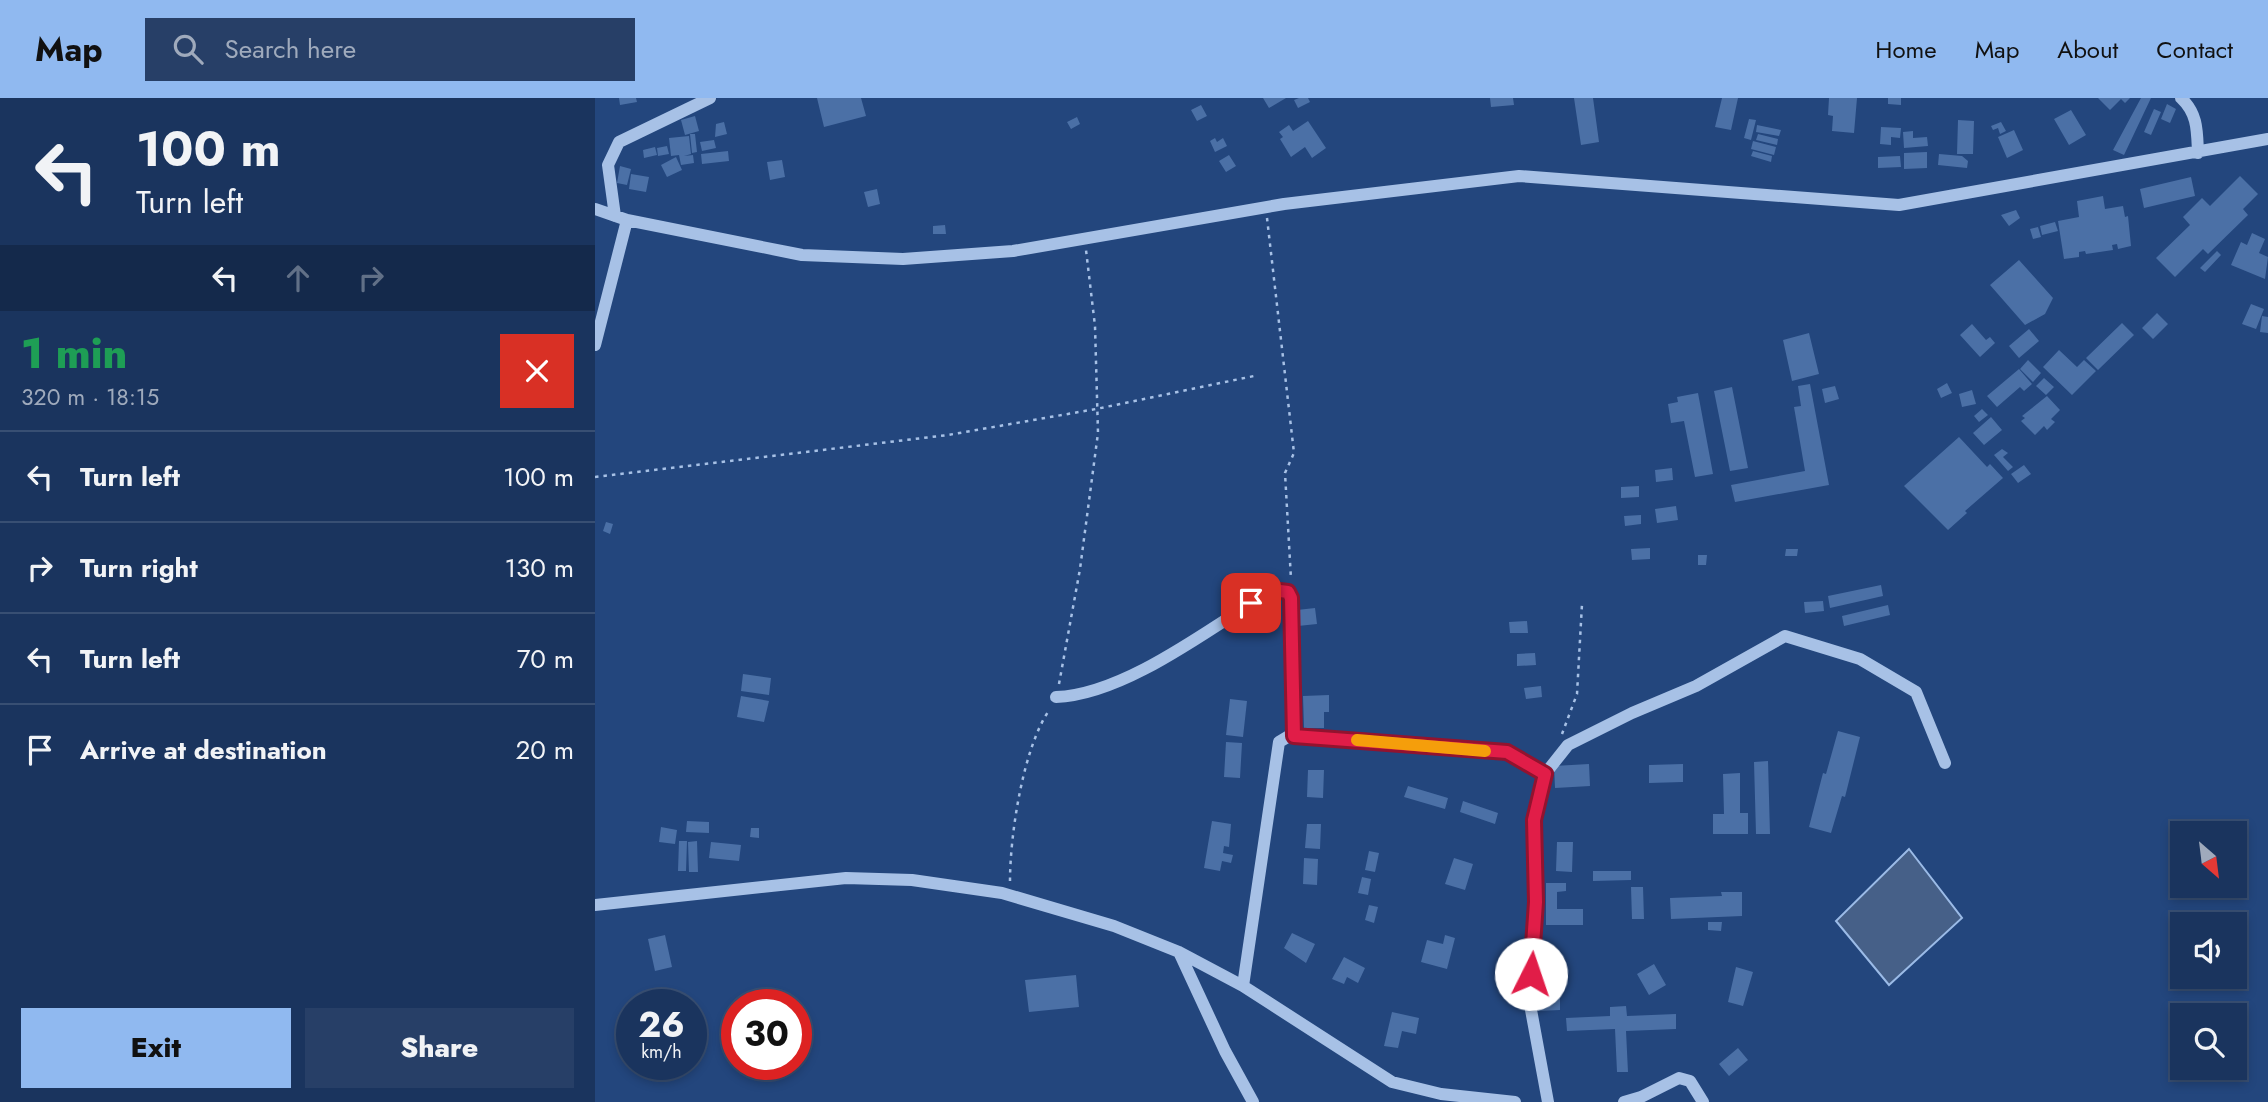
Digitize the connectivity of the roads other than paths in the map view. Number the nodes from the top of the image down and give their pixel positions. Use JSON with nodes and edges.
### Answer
{"nodes":[{"id":1,"x":710,"y":98,"type":"edge"},
{"id":2,"x":2181,"y":98,"type":"edge"},
{"id":3,"x":2193,"y":103,"type":"edge"},
{"id":4,"x":2268,"y":139,"type":"edge"},
{"id":5,"x":2198,"y":153,"type":"junction"},
{"id":6,"x":595,"y":209,"type":"edge"},
{"id":7,"x":621,"y":218,"type":"junction"},
{"id":8,"x":595,"y":345,"type":"edge"},
{"id":9,"x":1056,"y":697,"type":"road end"},
{"id":10,"x":1294,"y":736,"type":"junction"},
{"id":11,"x":1945,"y":764,"type":"dead end"},
{"id":12,"x":1545,"y":774,"type":"junction"},
{"id":13,"x":595,"y":905,"type":"edge"},
{"id":14,"x":1179,"y":952,"type":"junction"},
{"id":15,"x":1243,"y":986,"type":"junction"},
{"id":16,"x":1253,"y":1102,"type":"edge"},
{"id":17,"x":1515,"y":1102,"type":"edge"},
{"id":18,"x":1548,"y":1102,"type":"edge"},
{"id":19,"x":1624,"y":1102,"type":"edge"},
{"id":20,"x":1703,"y":1102,"type":"edge"}],
"edges":[{"from":1,"to":7,"type":"street"},
{"from":2,"to":3,"type":"street"},
{"from":3,"to":5,"type":"street"},
{"from":4,"to":5,"type":"street"},
{"from":5,"to":7,"type":"street"},
{"from":6,"to":7,"type":"street"},
{"from":7,"to":8,"type":"street"},
{"from":9,"to":10,"type":"street"},
{"from":10,"to":12,"type":"street"},
{"from":10,"to":15,"type":"street"},
{"from":11,"to":12,"type":"street"},
{"from":12,"to":18,"type":"street"},
{"from":13,"to":14,"type":"street"},
{"from":14,"to":15,"type":"street"},
{"from":14,"to":16,"type":"street"},
{"from":15,"to":17,"type":"street"},
{"from":19,"to":20,"type":"street"}]}
